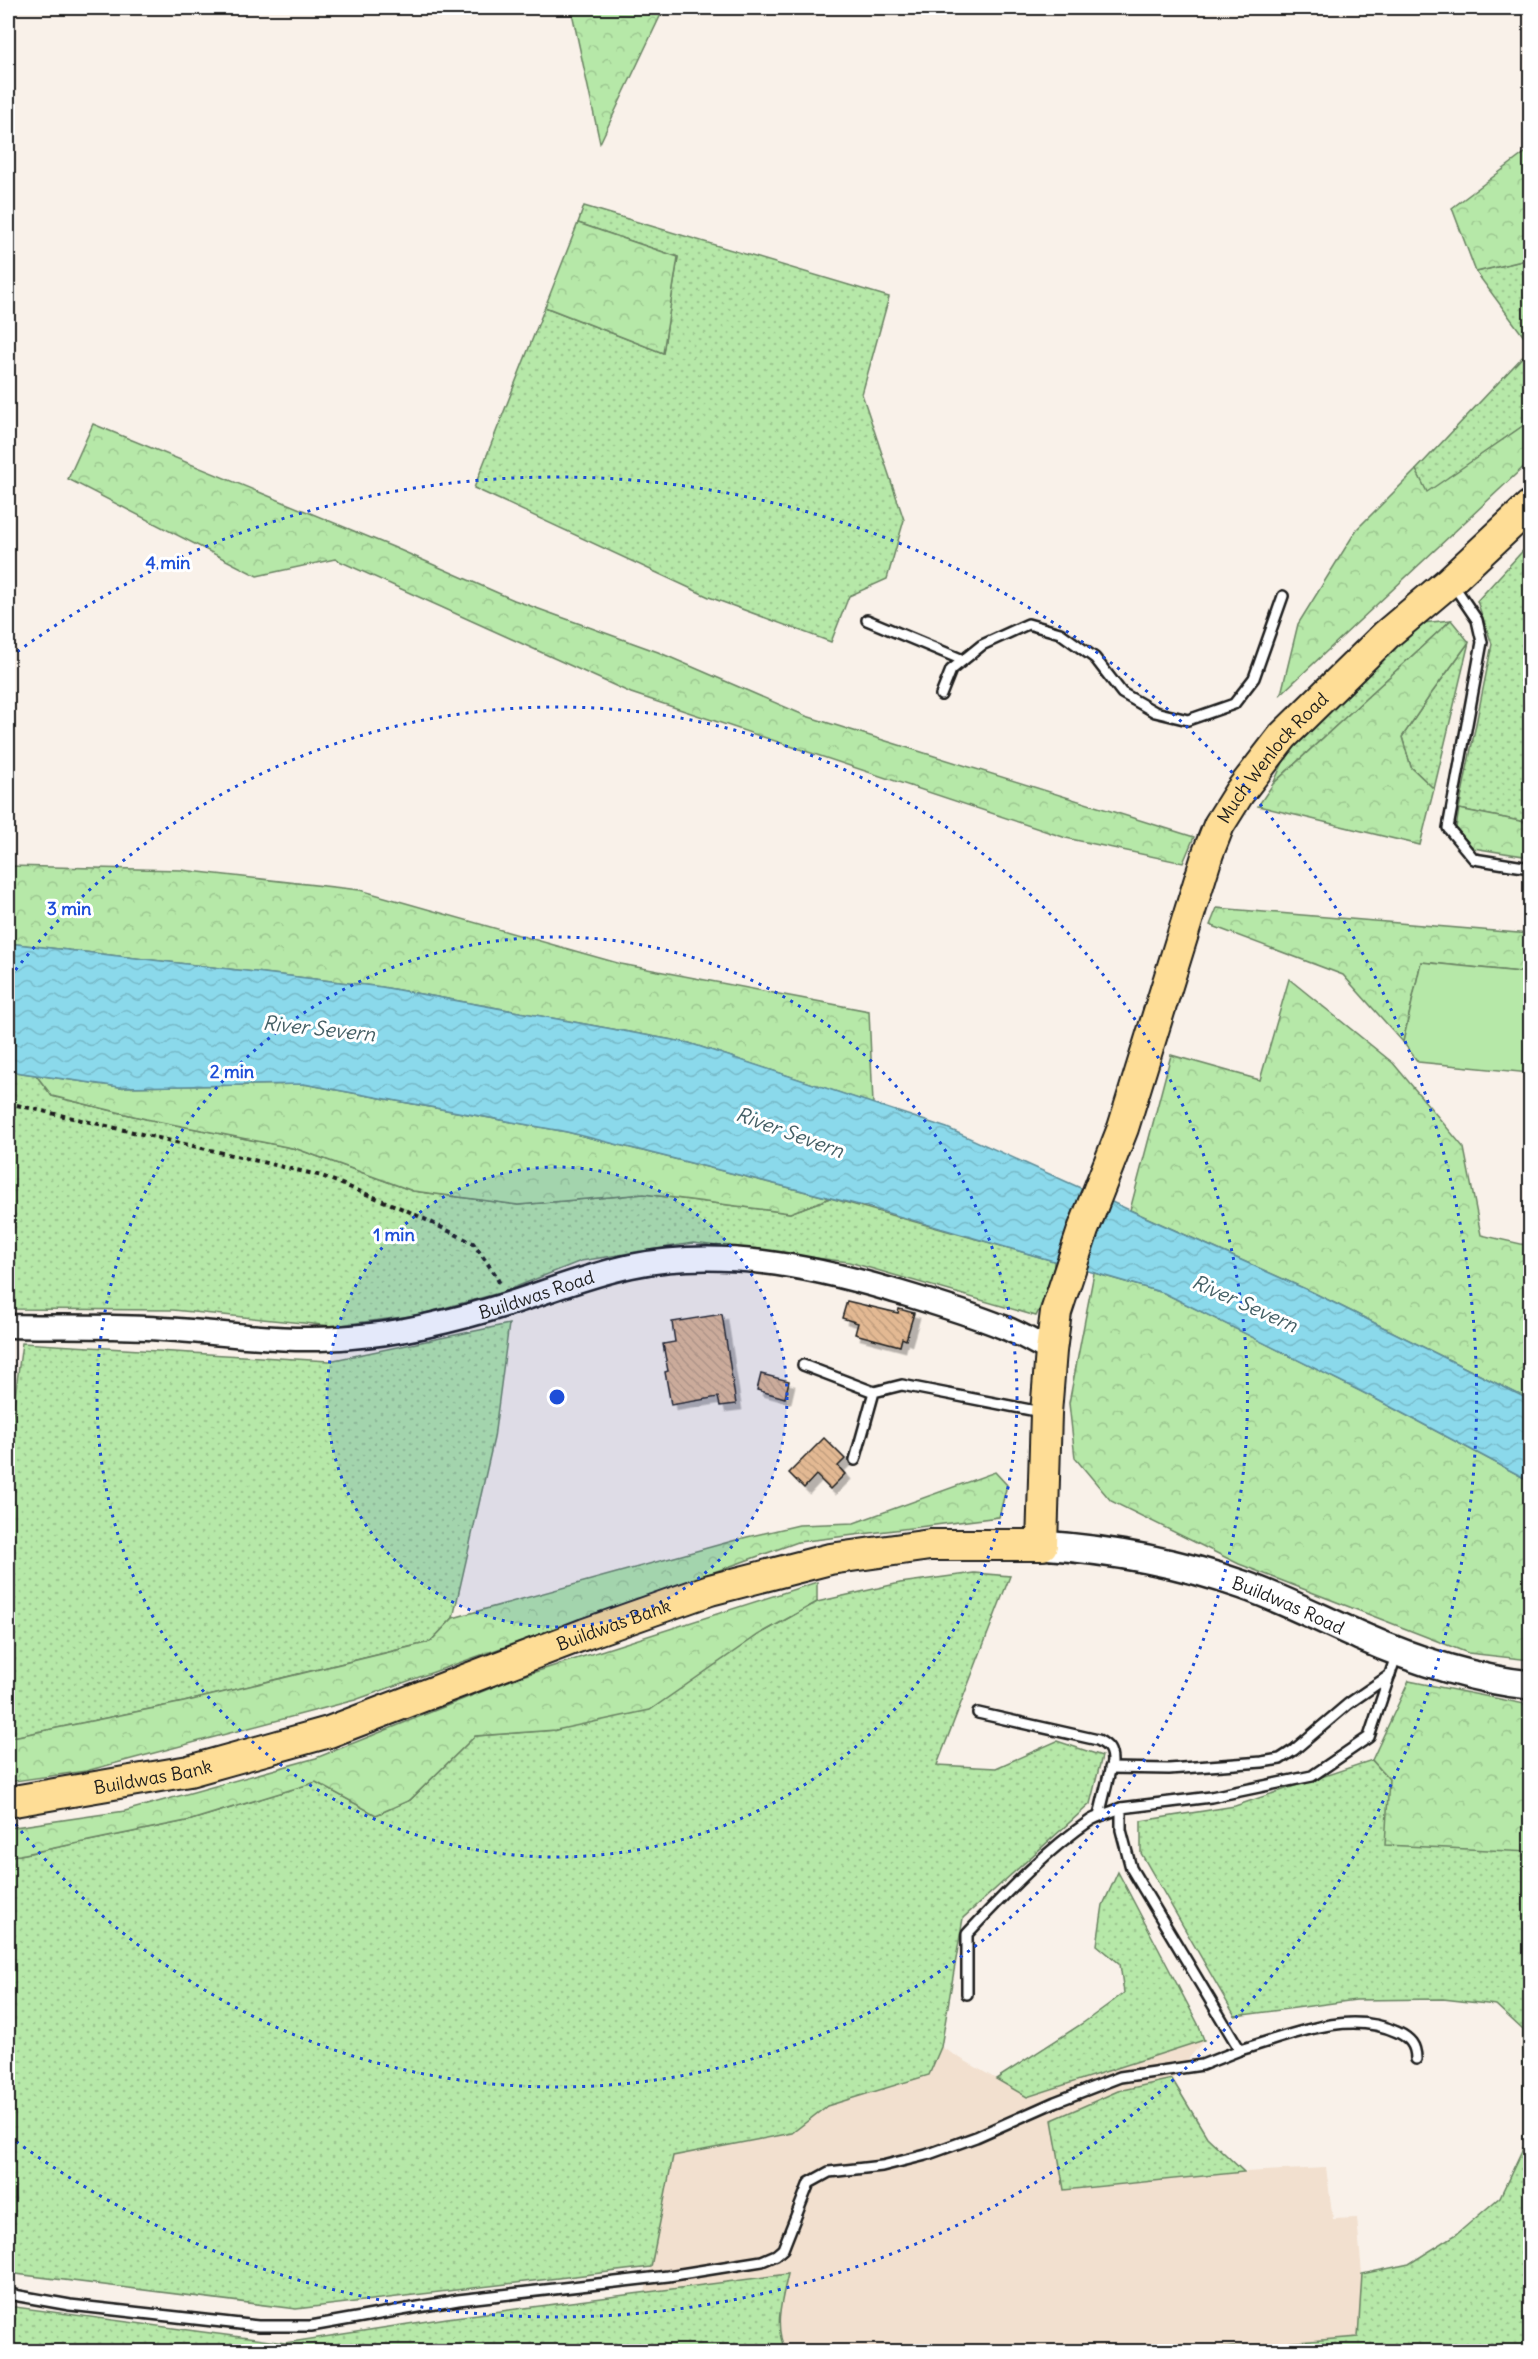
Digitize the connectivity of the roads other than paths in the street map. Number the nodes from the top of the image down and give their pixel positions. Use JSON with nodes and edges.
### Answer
{"nodes":[{"id":1,"x":1530,"y":506,"type":"edge"},
{"id":2,"x":1450,"y":581,"type":"junction"},
{"id":3,"x":1283,"y":596,"type":"dead end"},
{"id":4,"x":867,"y":620,"type":"dead end"},
{"id":5,"x":963,"y":660,"type":"junction"},
{"id":6,"x":941,"y":695,"type":"dead end"},
{"id":7,"x":1530,"y":868,"type":"edge"},
{"id":8,"x":8,"y":1326,"type":"edge"},
{"id":9,"x":1051,"y":1350,"type":"junction"},
{"id":10,"x":803,"y":1365,"type":"dead end"},
{"id":11,"x":874,"y":1392,"type":"junction"},
{"id":12,"x":1046,"y":1413,"type":"junction"},
{"id":13,"x":855,"y":1460,"type":"dead end"},
{"id":14,"x":1042,"y":1545,"type":"junction"},
{"id":15,"x":1394,"y":1663,"type":"junction"},
{"id":16,"x":1530,"y":1685,"type":"edge"},
{"id":17,"x":978,"y":1713,"type":"dead end"},
{"id":18,"x":1110,"y":1768,"type":"junction"},
{"id":19,"x":8,"y":1802,"type":"edge"},
{"id":20,"x":1121,"y":1808,"type":"junction"},
{"id":21,"x":1099,"y":1816,"type":"junction"},
{"id":22,"x":967,"y":1994,"type":"dead end"},
{"id":23,"x":1240,"y":2050,"type":"junction"},
{"id":24,"x":1416,"y":2060,"type":"dead end"},
{"id":25,"x":8,"y":2294,"type":"edge"}],
"edges":[{"from":1,"to":2,"type":"main road","name":"Much Wenlock Road"},
{"from":2,"to":7,"type":"lane"},
{"from":2,"to":9,"type":"main road","name":"Much Wenlock Road"},
{"from":3,"to":5,"type":"lane"},
{"from":4,"to":5,"type":"lane"},
{"from":5,"to":6,"type":"lane"},
{"from":8,"to":9,"type":"street","name":"Buildwas Road"},
{"from":9,"to":12,"type":"main road"},
{"from":10,"to":11,"type":"lane"},
{"from":11,"to":12,"type":"lane"},
{"from":11,"to":13,"type":"lane"},
{"from":12,"to":14,"type":"main road"},
{"from":14,"to":15,"type":"main road","name":"Buildwas Road"},
{"from":14,"to":19,"type":"main road","name":"Buildwas Bank"},
{"from":15,"to":16,"type":"main road","name":"Buildwas Road"},
{"from":15,"to":18,"type":"lane"},
{"from":15,"to":20,"type":"lane"},
{"from":17,"to":18,"type":"lane"},
{"from":18,"to":21,"type":"lane"},
{"from":20,"to":21,"type":"lane"},
{"from":20,"to":23,"type":"lane"},
{"from":21,"to":22,"type":"lane"},
{"from":23,"to":24,"type":"lane"},
{"from":23,"to":25,"type":"lane"}]}
